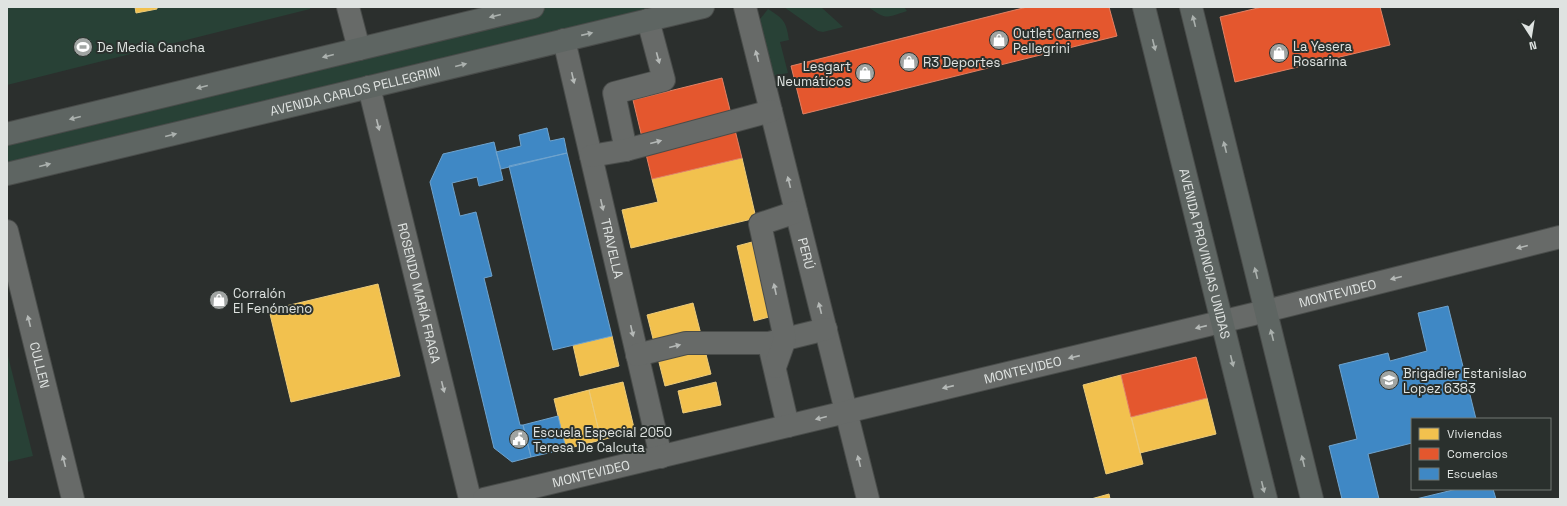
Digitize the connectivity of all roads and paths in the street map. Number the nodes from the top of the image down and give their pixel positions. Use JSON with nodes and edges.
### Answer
{"nodes":[{"id":1,"x":348,"y":7,"type":"edge"},
{"id":2,"x":533,"y":7,"type":"edge"},
{"id":3,"x":703,"y":7,"type":"edge"},
{"id":4,"x":745,"y":7,"type":"edge"},
{"id":5,"x":1144,"y":7,"type":"edge"},
{"id":6,"x":1190,"y":7,"type":"edge"},
{"id":7,"x":648,"y":20,"type":"junction"},
{"id":8,"x":564,"y":40,"type":"junction"},
{"id":9,"x":359,"y":49,"type":"junction"},
{"id":10,"x":369,"y":87,"type":"junction"},
{"id":11,"x":771,"y":111,"type":"junction"},
{"id":12,"x":7,"y":134,"type":"edge"},
{"id":13,"x":626,"y":150,"type":"junction"},
{"id":14,"x":591,"y":156,"type":"junction"},
{"id":15,"x":7,"y":174,"type":"edge"},
{"id":16,"x":796,"y":212,"type":"junction"},
{"id":17,"x":7,"y":231,"type":"edge"},
{"id":18,"x":1560,"y":237,"type":"edge"},
{"id":19,"x":1266,"y":311,"type":"junction"},
{"id":20,"x":1222,"y":322,"type":"junction"},
{"id":21,"x":826,"y":329,"type":"junction"},
{"id":22,"x":777,"y":341,"type":"junction"},
{"id":23,"x":637,"y":355,"type":"junction"},
{"id":24,"x":846,"y":412,"type":"junction"},
{"id":25,"x":788,"y":426,"type":"junction"},
{"id":26,"x":661,"y":456,"type":"junction"},
{"id":27,"x":73,"y":499,"type":"edge"},
{"id":28,"x":470,"y":499,"type":"edge"},
{"id":29,"x":484,"y":499,"type":"edge"},
{"id":30,"x":868,"y":499,"type":"edge"},
{"id":31,"x":1266,"y":499,"type":"edge"},
{"id":32,"x":1312,"y":499,"type":"edge"}],
"edges":[{"from":1,"to":9,"type":"street"},
{"from":2,"to":9,"type":"main road","one_way":true},
{"from":3,"to":7,"type":"main road","name":"AVENIDA CARLOS PELLEGRINI"},
{"from":11,"to":4,"type":"street","name":"PERÚ","one_way":true},
{"from":5,"to":20,"type":"main road","name":"AVENIDA PROVINCIAS UNIDAS","one_way":true},
{"from":19,"to":6,"type":"main road","one_way":true},
{"from":8,"to":7,"type":"main road","name":"AVENIDA CARLOS PELLEGRINI","one_way":true},
{"from":7,"to":13,"type":"street","one_way":true},
{"from":10,"to":8,"type":"main road","name":"AVENIDA CARLOS PELLEGRINI","one_way":true},
{"from":8,"to":14,"type":"street","name":"TRAVELLA","one_way":true},
{"from":9,"to":12,"type":"main road","one_way":true},
{"from":15,"to":10,"type":"main road","name":"AVENIDA CARLOS PELLEGRINI","one_way":true},
{"from":10,"to":28,"type":"street","name":"ROSENDO MARÍA FRAGA","one_way":true},
{"from":13,"to":11,"type":"street","one_way":true},
{"from":16,"to":11,"type":"street","name":"PERÚ","one_way":true},
{"from":13,"to":14,"type":"street"},
{"from":14,"to":23,"type":"street","name":"TRAVELLA","one_way":true},
{"from":21,"to":16,"type":"street","name":"PERÚ","one_way":true},
{"from":22,"to":16,"type":"street","one_way":true},
{"from":27,"to":17,"type":"street","name":"CULLEN","one_way":true},
{"from":18,"to":19,"type":"street","name":"MONTEVIDEO","one_way":true},
{"from":19,"to":20,"type":"street","name":"MONTEVIDEO"},
{"from":32,"to":19,"type":"main road","one_way":true},
{"from":20,"to":24,"type":"street","name":"MONTEVIDEO","one_way":true},
{"from":20,"to":31,"type":"main road","name":"AVENIDA PROVINCIAS UNIDAS","one_way":true},
{"from":21,"to":22,"type":"street"},
{"from":21,"to":24,"type":"street","name":"PERÚ"},
{"from":23,"to":22,"type":"street","one_way":true},
{"from":22,"to":25,"type":"street"},
{"from":23,"to":26,"type":"street","name":"TRAVELLA"},
{"from":24,"to":25,"type":"street","name":"MONTEVIDEO","one_way":true},
{"from":30,"to":24,"type":"street","name":"PERÚ","one_way":true},
{"from":25,"to":26,"type":"street","name":"MONTEVIDEO"},
{"from":26,"to":29,"type":"street","name":"MONTEVIDEO"}]}
